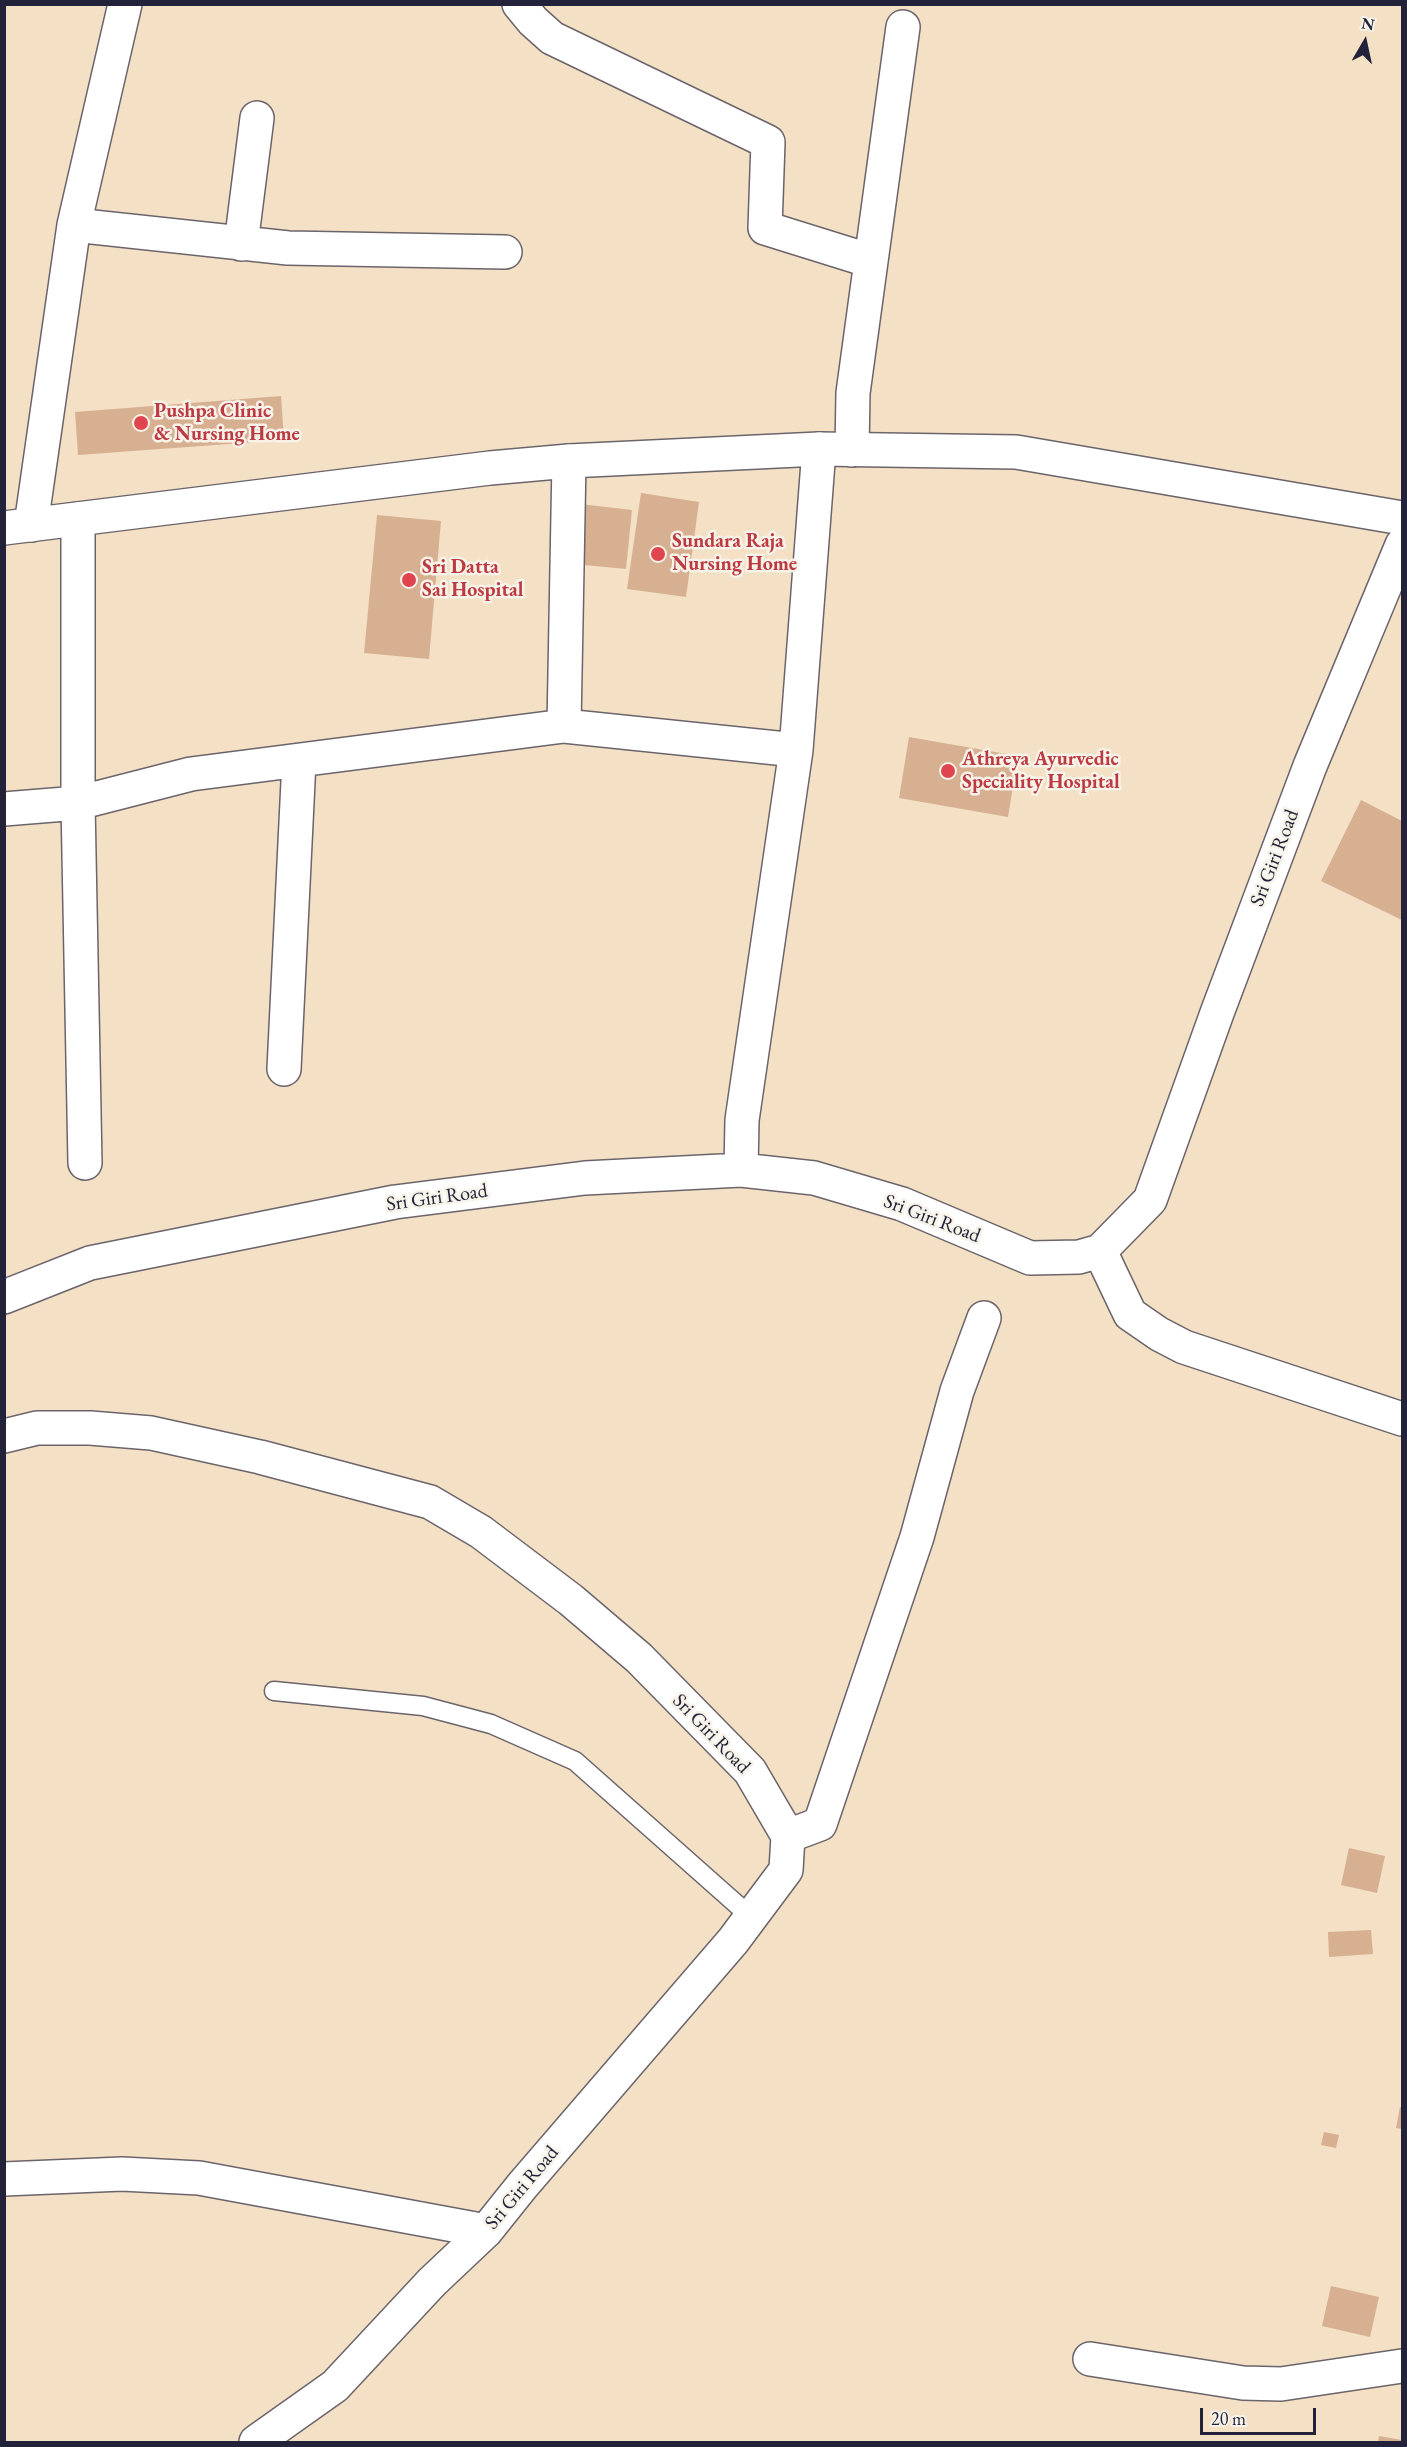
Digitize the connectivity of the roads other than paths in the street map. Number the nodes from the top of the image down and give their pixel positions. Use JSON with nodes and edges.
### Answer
{"nodes":[{"id":1,"x":125,"y":4,"type":"edge"},
{"id":2,"x":519,"y":4,"type":"edge"},
{"id":3,"x":903,"y":27,"type":"dead end"},
{"id":4,"x":256,"y":118,"type":"dead end"},
{"id":5,"x":74,"y":225,"type":"junction"},
{"id":6,"x":241,"y":244,"type":"junction"},
{"id":7,"x":505,"y":252,"type":"dead end"},
{"id":8,"x":871,"y":261,"type":"junction"},
{"id":9,"x":819,"y":449,"type":"junction"},
{"id":10,"x":852,"y":450,"type":"junction"},
{"id":11,"x":569,"y":461,"type":"junction"},
{"id":12,"x":1402,"y":518,"type":"edge"},
{"id":13,"x":78,"y":519,"type":"junction"},
{"id":14,"x":18,"y":526,"type":"edge"},
{"id":15,"x":1402,"y":545,"type":"edge"},
{"id":16,"x":564,"y":726,"type":"junction"},
{"id":17,"x":796,"y":750,"type":"junction"},
{"id":18,"x":299,"y":761,"type":"junction"},
{"id":19,"x":78,"y":803,"type":"junction"},
{"id":20,"x":4,"y":809,"type":"edge"},
{"id":21,"x":284,"y":1069,"type":"dead end"},
{"id":22,"x":85,"y":1163,"type":"dead end"},
{"id":23,"x":741,"y":1170,"type":"junction"},
{"id":24,"x":1100,"y":1251,"type":"junction"},
{"id":25,"x":4,"y":1297,"type":"edge"},
{"id":26,"x":984,"y":1318,"type":"dead end"},
{"id":27,"x":1402,"y":1419,"type":"edge"},
{"id":28,"x":4,"y":1436,"type":"edge"},
{"id":29,"x":274,"y":1690,"type":"dead end"},
{"id":30,"x":788,"y":1836,"type":"junction"},
{"id":31,"x":751,"y":1917,"type":"junction"},
{"id":32,"x":4,"y":2179,"type":"edge"},
{"id":33,"x":486,"y":2231,"type":"junction"},
{"id":34,"x":1090,"y":2359,"type":"dead end"},
{"id":35,"x":1402,"y":2366,"type":"edge"},
{"id":36,"x":256,"y":2442,"type":"edge"}],
"edges":[{"from":1,"to":5,"type":"street"},
{"from":2,"to":8,"type":"street"},
{"from":3,"to":8,"type":"street"},
{"from":4,"to":6,"type":"street"},
{"from":5,"to":6,"type":"street"},
{"from":5,"to":14,"type":"street"},
{"from":6,"to":7,"type":"street"},
{"from":8,"to":10,"type":"street"},
{"from":9,"to":10,"type":"street"},
{"from":9,"to":11,"type":"street"},
{"from":9,"to":17,"type":"street"},
{"from":10,"to":12,"type":"street"},
{"from":11,"to":13,"type":"street"},
{"from":11,"to":16,"type":"street"},
{"from":13,"to":14,"type":"street"},
{"from":13,"to":19,"type":"street"},
{"from":15,"to":24,"type":"street","name":"Sri Giri Road"},
{"from":16,"to":17,"type":"street"},
{"from":16,"to":18,"type":"street"},
{"from":17,"to":23,"type":"street"},
{"from":18,"to":19,"type":"street"},
{"from":18,"to":21,"type":"street"},
{"from":19,"to":20,"type":"street"},
{"from":19,"to":22,"type":"street"},
{"from":23,"to":24,"type":"street","name":"Sri Giri Road"},
{"from":23,"to":25,"type":"street","name":"Sri Giri Road"},
{"from":24,"to":27,"type":"street"},
{"from":26,"to":30,"type":"street"},
{"from":28,"to":30,"type":"street","name":"Sri Giri Road"},
{"from":29,"to":31,"type":"lane"},
{"from":30,"to":31,"type":"street","name":"Sri Giri Road"},
{"from":31,"to":33,"type":"street","name":"Sri Giri Road"},
{"from":32,"to":33,"type":"street"},
{"from":33,"to":36,"type":"street","name":"Sri Giri Road"},
{"from":34,"to":35,"type":"street"}]}
